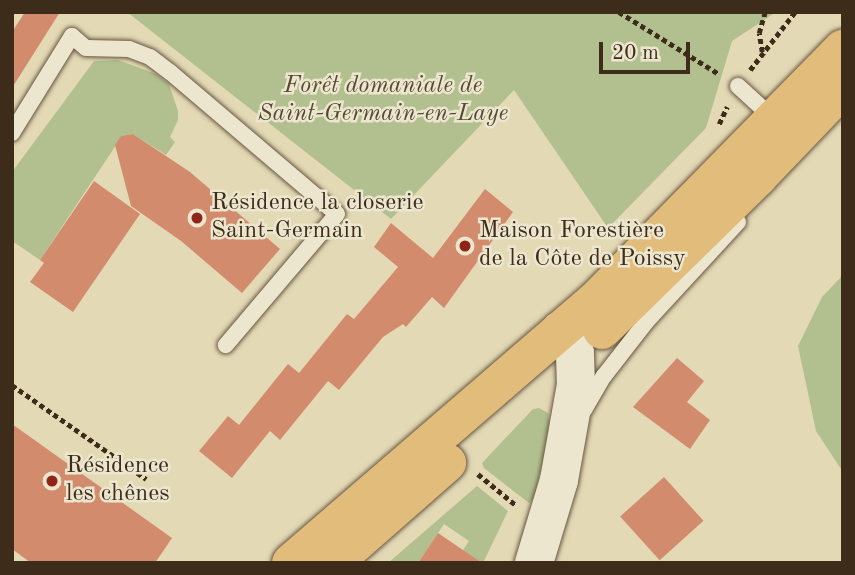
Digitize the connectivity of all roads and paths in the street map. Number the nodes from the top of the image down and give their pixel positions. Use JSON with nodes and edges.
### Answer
{"nodes":[{"id":1,"x":619,"y":12,"type":"edge"},
{"id":2,"x":765,"y":12,"type":"edge"},
{"id":3,"x":795,"y":12,"type":"edge"},
{"id":4,"x":843,"y":49,"type":"edge"},
{"id":5,"x":738,"y":86,"type":"joint"},
{"id":6,"x":831,"y":102,"type":"edge"},
{"id":7,"x":785,"y":130,"type":"junction"},
{"id":8,"x":12,"y":133,"type":"edge"},
{"id":9,"x":770,"y":187,"type":"junction"},
{"id":10,"x":687,"y":279,"type":"junction"},
{"id":11,"x":639,"y":295,"type":"junction"},
{"id":12,"x":567,"y":342,"type":"junction"},
{"id":13,"x":226,"y":345,"type":"dead end"},
{"id":14,"x":12,"y":385,"type":"edge"},
{"id":15,"x":567,"y":440,"type":"junction"},
{"id":16,"x":473,"y":470,"type":"dead end"},
{"id":17,"x":146,"y":479,"type":"dead end"},
{"id":18,"x":521,"y":509,"type":"dead end"},
{"id":19,"x":291,"y":563,"type":"edge"},
{"id":20,"x":333,"y":563,"type":"edge"},
{"id":21,"x":534,"y":563,"type":"edge"}],
"edges":[{"from":1,"to":5,"type":"path"},
{"from":2,"to":3,"type":"path"},
{"from":4,"to":6,"type":"main road"},
{"from":5,"to":7,"type":"lane"},
{"from":6,"to":7,"type":"main road"},
{"from":6,"to":9,"type":"lane"},
{"from":7,"to":9,"type":"lane"},
{"from":7,"to":11,"type":"main road"},
{"from":7,"to":12,"type":"main road"},
{"from":8,"to":13,"type":"lane"},
{"from":9,"to":10,"type":"lane"},
{"from":10,"to":11,"type":"lane"},
{"from":10,"to":15,"type":"lane"},
{"from":11,"to":12,"type":"main road"},
{"from":12,"to":15,"type":"street"},
{"from":12,"to":19,"type":"main road"},
{"from":12,"to":20,"type":"main road"},
{"from":14,"to":17,"type":"path"},
{"from":15,"to":21,"type":"street"},
{"from":16,"to":18,"type":"path"}]}
